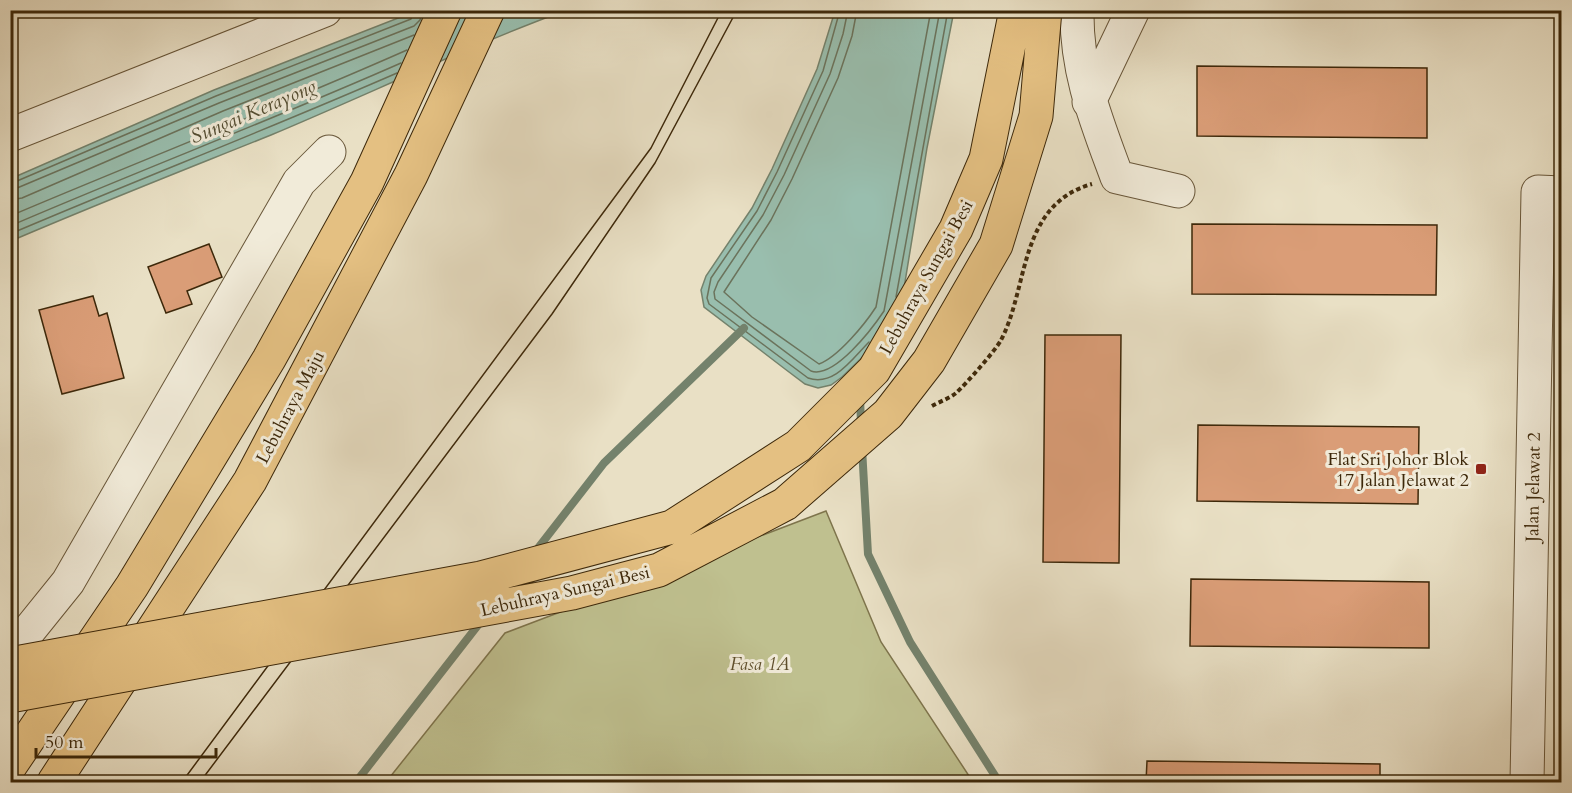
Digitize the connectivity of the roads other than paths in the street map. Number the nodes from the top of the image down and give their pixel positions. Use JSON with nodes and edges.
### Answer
{"nodes":[{"id":1,"x":325,"y":10,"type":"edge"},
{"id":2,"x":445,"y":10,"type":"edge"},
{"id":3,"x":488,"y":10,"type":"edge"},
{"id":4,"x":1016,"y":10,"type":"edge"},
{"id":5,"x":1045,"y":10,"type":"edge"},
{"id":6,"x":1077,"y":10,"type":"edge"},
{"id":7,"x":1133,"y":10,"type":"edge"},
{"id":8,"x":1089,"y":102,"type":"junction"},
{"id":9,"x":10,"y":135,"type":"edge"},
{"id":10,"x":329,"y":152,"type":"dead end"},
{"id":11,"x":1178,"y":191,"type":"dead end"},
{"id":12,"x":1550,"y":193,"type":"edge"},
{"id":13,"x":10,"y":654,"type":"edge"},
{"id":14,"x":10,"y":664,"type":"edge"},
{"id":15,"x":10,"y":696,"type":"edge"},
{"id":16,"x":10,"y":766,"type":"edge"},
{"id":17,"x":54,"y":783,"type":"edge"},
{"id":18,"x":1527,"y":783,"type":"edge"}],
"edges":[{"from":1,"to":9,"type":"street"},
{"from":2,"to":16,"type":"highway"},
{"from":3,"to":17,"type":"highway","name":"Lebuhraya Maju"},
{"from":4,"to":14,"type":"highway","name":"Lebuhraya Sungai Besi","bridge":true},
{"from":5,"to":15,"type":"highway","name":"Lebuhraya Sungai Besi","bridge":true},
{"from":6,"to":8,"type":"street"},
{"from":7,"to":8,"type":"street"},
{"from":8,"to":11,"type":"street"},
{"from":10,"to":13,"type":"street"},
{"from":12,"to":18,"type":"street","name":"Jalan Jelawat 2"}]}
